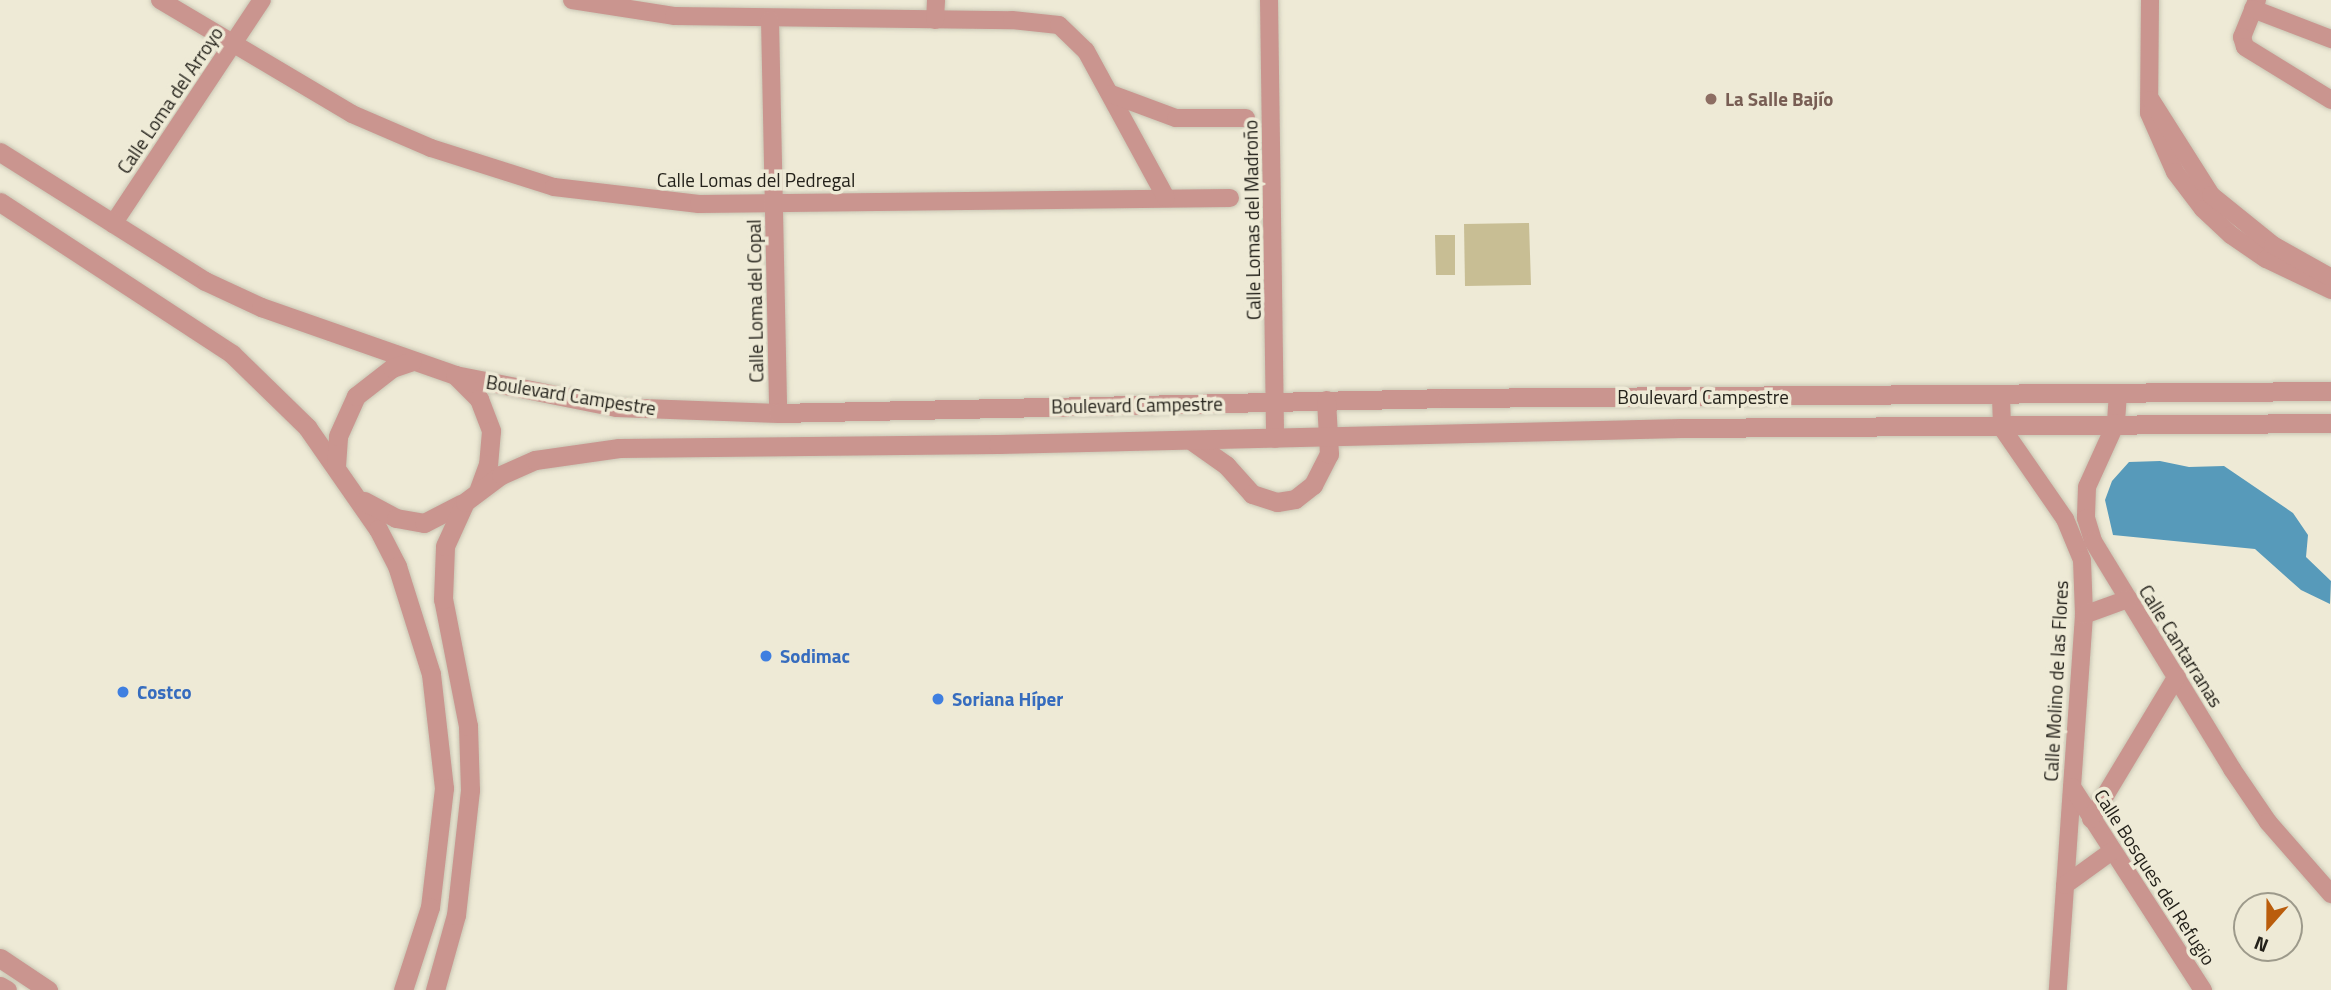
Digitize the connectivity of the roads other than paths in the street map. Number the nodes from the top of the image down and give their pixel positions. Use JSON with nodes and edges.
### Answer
{"nodes":[{"id":1,"x":160,"y":0,"type":"edge"},
{"id":2,"x":262,"y":0,"type":"edge"},
{"id":3,"x":572,"y":0,"type":"edge"},
{"id":4,"x":936,"y":0,"type":"edge"},
{"id":5,"x":1269,"y":0,"type":"edge"},
{"id":6,"x":2150,"y":0,"type":"edge"},
{"id":7,"x":2255,"y":5,"type":"edge"},
{"id":8,"x":770,"y":20,"type":"junction"},
{"id":9,"x":935,"y":20,"type":"junction"},
{"id":10,"x":2331,"y":39,"type":"edge"},
{"id":11,"x":232,"y":45,"type":"junction"},
{"id":12,"x":1111,"y":94,"type":"junction"},
{"id":13,"x":2150,"y":99,"type":"junction"},
{"id":14,"x":2331,"y":100,"type":"edge"},
{"id":15,"x":1246,"y":118,"type":"dead end"},
{"id":16,"x":0,"y":152,"type":"edge"},
{"id":17,"x":1166,"y":198,"type":"junction"},
{"id":18,"x":1230,"y":198,"type":"dead end"},
{"id":19,"x":0,"y":202,"type":"edge"},
{"id":20,"x":775,"y":203,"type":"junction"},
{"id":21,"x":113,"y":224,"type":"junction"},
{"id":22,"x":2331,"y":278,"type":"edge"},
{"id":23,"x":2331,"y":290,"type":"edge"},
{"id":24,"x":412,"y":361,"type":"junction"},
{"id":25,"x":455,"y":375,"type":"junction"},
{"id":26,"x":2331,"y":391,"type":"edge"},
{"id":27,"x":2118,"y":393,"type":"junction"},
{"id":28,"x":2001,"y":397,"type":"junction"},
{"id":29,"x":1326,"y":400,"type":"junction"},
{"id":30,"x":1275,"y":403,"type":"junction"},
{"id":31,"x":778,"y":413,"type":"junction"},
{"id":32,"x":2331,"y":423,"type":"edge"},
{"id":33,"x":2116,"y":424,"type":"junction"},
{"id":34,"x":2002,"y":428,"type":"junction"},
{"id":35,"x":1330,"y":436,"type":"junction"},
{"id":36,"x":1275,"y":439,"type":"junction"},
{"id":37,"x":1192,"y":441,"type":"junction"},
{"id":38,"x":336,"y":467,"type":"junction"},
{"id":39,"x":472,"y":495,"type":"junction"},
{"id":40,"x":360,"y":499,"type":"junction"},
{"id":41,"x":2128,"y":599,"type":"junction"},
{"id":42,"x":2084,"y":614,"type":"junction"},
{"id":43,"x":2177,"y":676,"type":"junction"},
{"id":44,"x":2072,"y":787,"type":"junction"},
{"id":45,"x":2091,"y":819,"type":"junction"},
{"id":46,"x":2112,"y":851,"type":"junction"},
{"id":47,"x":2065,"y":885,"type":"junction"},
{"id":48,"x":2331,"y":894,"type":"edge"},
{"id":49,"x":0,"y":958,"type":"edge"},
{"id":50,"x":0,"y":986,"type":"edge"},
{"id":51,"x":7,"y":990,"type":"edge"},
{"id":52,"x":48,"y":990,"type":"edge"},
{"id":53,"x":403,"y":990,"type":"edge"},
{"id":54,"x":435,"y":990,"type":"edge"},
{"id":55,"x":2058,"y":990,"type":"edge"},
{"id":56,"x":2203,"y":990,"type":"edge"}],
"edges":[{"from":1,"to":11,"type":"street","name":"Calle Lomas del Pedregal"},
{"from":2,"to":11,"type":"street","name":"Calle Loma del Arroyo"},
{"from":3,"to":8,"type":"street"},
{"from":4,"to":9,"type":"street"},
{"from":5,"to":30,"type":"street","name":"Calle Lomas del Madroño"},
{"from":6,"to":13,"type":"street"},
{"from":7,"to":10,"type":"street"},
{"from":7,"to":14,"type":"street"},
{"from":8,"to":9,"type":"street"},
{"from":8,"to":20,"type":"street","name":"Calle Loma del Copal"},
{"from":9,"to":12,"type":"street"},
{"from":11,"to":20,"type":"street","name":"Calle Lomas del Pedregal"},
{"from":11,"to":21,"type":"street","name":"Calle Loma del Arroyo"},
{"from":12,"to":15,"type":"street"},
{"from":12,"to":17,"type":"street"},
{"from":13,"to":22,"type":"street"},
{"from":13,"to":23,"type":"street"},
{"from":16,"to":21,"type":"street","name":"Boulevard Campestre"},
{"from":17,"to":18,"type":"street","name":"Calle Lomas del Pedregal"},
{"from":17,"to":20,"type":"street","name":"Calle Lomas del Pedregal"},
{"from":19,"to":38,"type":"street"},
{"from":20,"to":31,"type":"street","name":"Calle Loma del Copal"},
{"from":21,"to":24,"type":"street","name":"Boulevard Campestre"},
{"from":24,"to":25,"type":"street","name":"Boulevard Campestre"},
{"from":24,"to":38,"type":"street"},
{"from":25,"to":31,"type":"street","name":"Boulevard Campestre"},
{"from":25,"to":39,"type":"street"},
{"from":26,"to":27,"type":"street","name":"Boulevard Campestre"},
{"from":27,"to":28,"type":"street","name":"Boulevard Campestre"},
{"from":27,"to":33,"type":"street","name":"Calle Cantarranas"},
{"from":28,"to":29,"type":"street","name":"Boulevard Campestre"},
{"from":28,"to":34,"type":"street"},
{"from":29,"to":30,"type":"street","name":"Boulevard Campestre"},
{"from":29,"to":35,"type":"street"},
{"from":30,"to":31,"type":"street","name":"Boulevard Campestre"},
{"from":30,"to":36,"type":"street","name":"Calle Lomas del Madroño"},
{"from":32,"to":33,"type":"street","name":"Boulevard Campestre"},
{"from":33,"to":34,"type":"street","name":"Boulevard Campestre"},
{"from":33,"to":41,"type":"street","name":"Calle Cantarranas"},
{"from":34,"to":35,"type":"street","name":"Boulevard Campestre"},
{"from":34,"to":42,"type":"street","name":"Calle Molino de las Flores"},
{"from":35,"to":36,"type":"street","name":"Boulevard Campestre"},
{"from":35,"to":37,"type":"street"},
{"from":36,"to":37,"type":"street","name":"Boulevard Campestre"},
{"from":37,"to":39,"type":"street","name":"Boulevard Campestre"},
{"from":38,"to":40,"type":"street"},
{"from":39,"to":40,"type":"street"},
{"from":39,"to":54,"type":"street"},
{"from":40,"to":53,"type":"street"},
{"from":41,"to":42,"type":"street"},
{"from":41,"to":43,"type":"street","name":"Calle Cantarranas"},
{"from":42,"to":44,"type":"street","name":"Calle Molino de las Flores"},
{"from":43,"to":45,"type":"street"},
{"from":43,"to":48,"type":"street","name":"Calle Cantarranas"},
{"from":44,"to":45,"type":"street","name":"Calle Bosques del Refugio"},
{"from":44,"to":47,"type":"street","name":"Calle Molino de las Flores"},
{"from":45,"to":46,"type":"street","name":"Calle Bosques del Refugio"},
{"from":46,"to":47,"type":"street"},
{"from":46,"to":56,"type":"street","name":"Calle Bosques del Refugio"},
{"from":47,"to":55,"type":"street","name":"Calle Molino de las Flores"},
{"from":49,"to":52,"type":"street"},
{"from":50,"to":51,"type":"street"}]}
